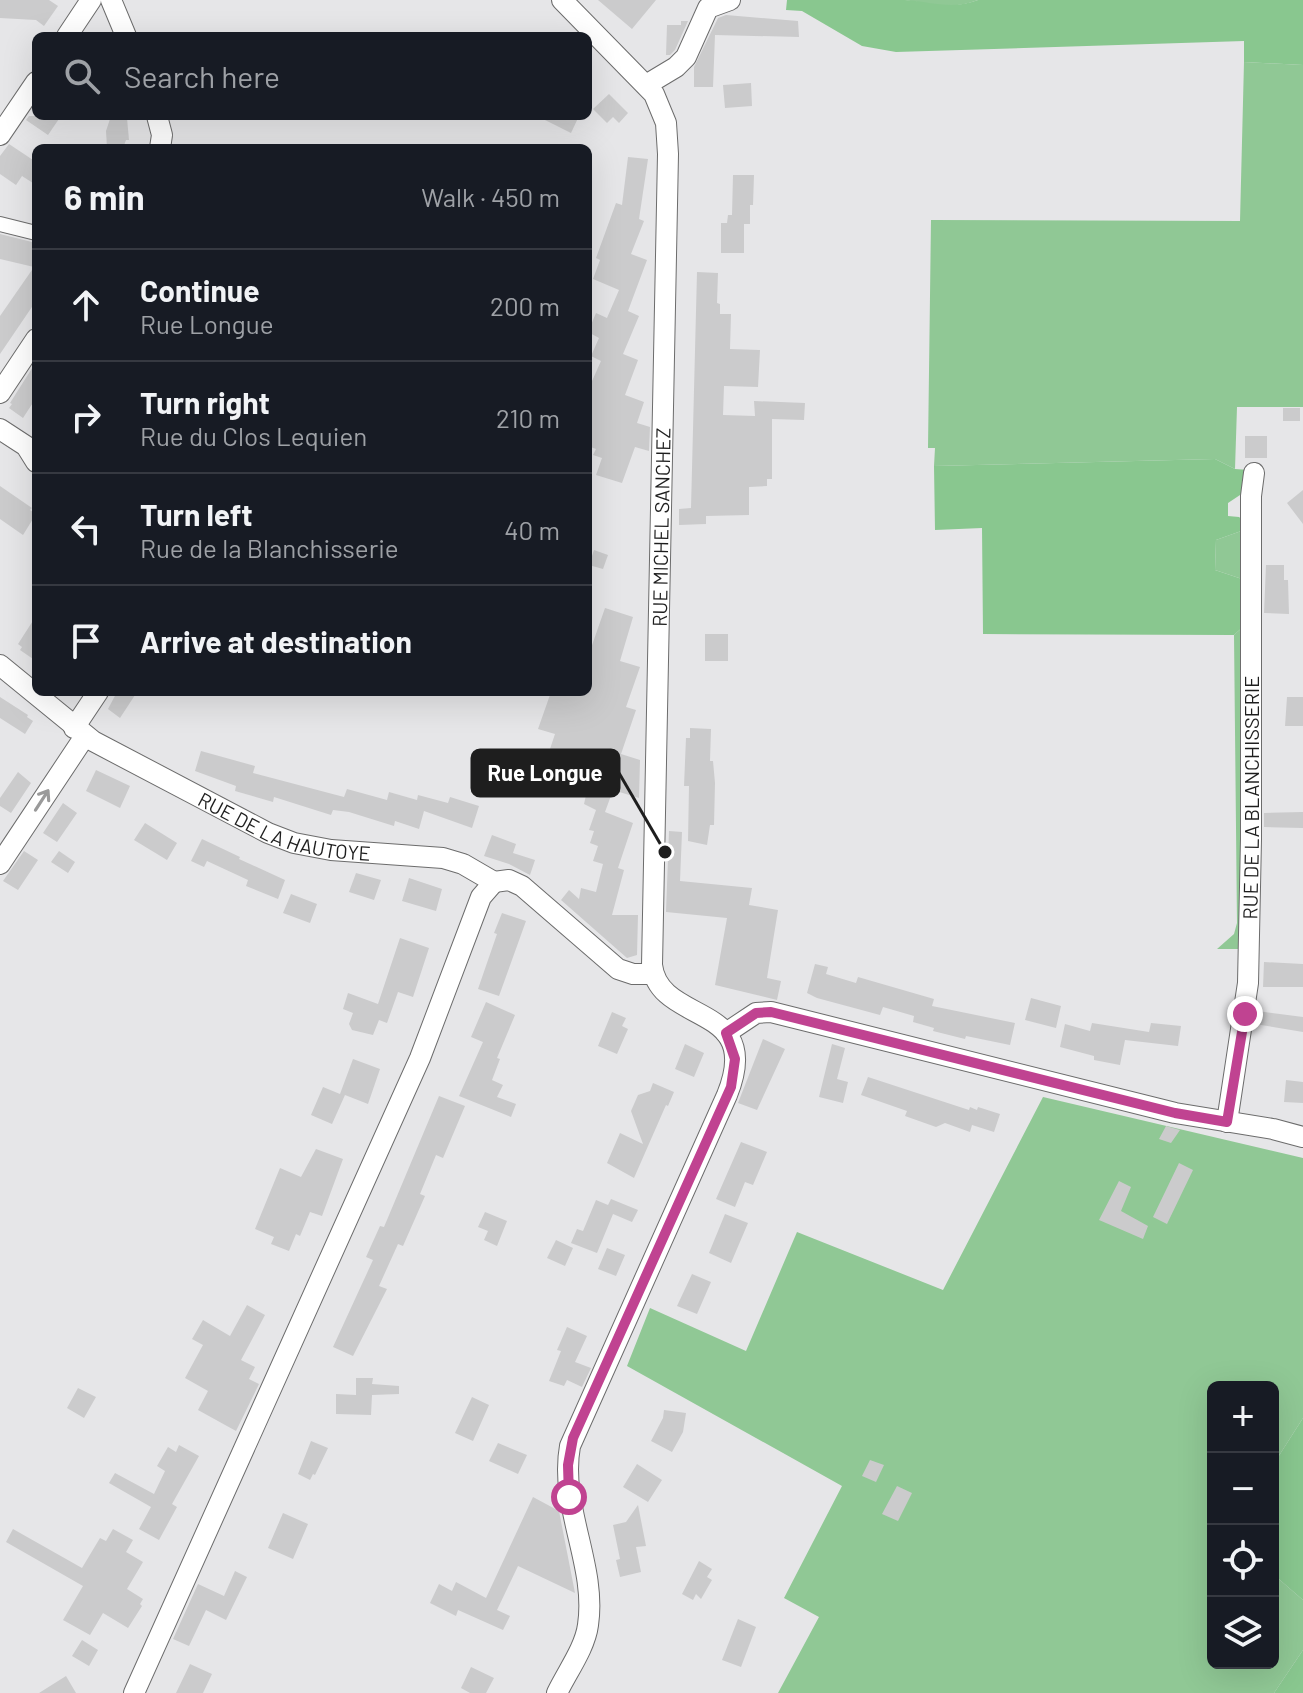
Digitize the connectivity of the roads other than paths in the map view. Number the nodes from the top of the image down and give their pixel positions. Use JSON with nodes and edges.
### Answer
{"nodes":[{"id":1,"x":91,"y":0,"type":"edge"},
{"id":2,"x":111,"y":0,"type":"edge"},
{"id":3,"x":562,"y":0,"type":"edge"},
{"id":4,"x":730,"y":0,"type":"edge"},
{"id":5,"x":70,"y":32,"type":"edge"},
{"id":6,"x":124,"y":32,"type":"edge"},
{"id":7,"x":646,"y":85,"type":"junction"},
{"id":8,"x":32,"y":88,"type":"edge"},
{"id":9,"x":158,"y":120,"type":"edge"},
{"id":10,"x":0,"y":135,"type":"edge"},
{"id":11,"x":161,"y":144,"type":"edge"},
{"id":12,"x":0,"y":224,"type":"edge"},
{"id":13,"x":32,"y":232,"type":"edge"},
{"id":14,"x":32,"y":345,"type":"edge"},
{"id":15,"x":0,"y":393,"type":"edge"},
{"id":16,"x":0,"y":429,"type":"edge"},
{"id":17,"x":32,"y":456,"type":"edge"},
{"id":18,"x":1254,"y":473,"type":"dead end"},
{"id":19,"x":0,"y":665,"type":"edge"},
{"id":20,"x":32,"y":692,"type":"edge"},
{"id":21,"x":37,"y":696,"type":"edge"},
{"id":22,"x":96,"y":696,"type":"edge"},
{"id":23,"x":80,"y":732,"type":"junction"},
{"id":24,"x":0,"y":864,"type":"edge"},
{"id":25,"x":494,"y":882,"type":"junction"},
{"id":26,"x":653,"y":974,"type":"junction"},
{"id":27,"x":726,"y":1033,"type":"junction"},
{"id":28,"x":1227,"y":1122,"type":"junction"},
{"id":29,"x":1303,"y":1137,"type":"edge"},
{"id":30,"x":134,"y":1693,"type":"edge"},
{"id":31,"x":557,"y":1693,"type":"edge"}],
"edges":[{"from":1,"to":5,"type":"street"},
{"from":2,"to":6,"type":"street"},
{"from":3,"to":7,"type":"street","name":"RUE MICHEL SANCHEZ"},
{"from":4,"to":7,"type":"street"},
{"from":7,"to":26,"type":"street","name":"RUE MICHEL SANCHEZ"},
{"from":8,"to":10,"type":"street"},
{"from":9,"to":11,"type":"street"},
{"from":12,"to":13,"type":"street"},
{"from":14,"to":15,"type":"street"},
{"from":16,"to":17,"type":"street"},
{"from":18,"to":28,"type":"street","name":"RUE DE LA BLANCHISSERIE"},
{"from":19,"to":20,"type":"street","name":"RUE DE LA HAUTOYE"},
{"from":21,"to":23,"type":"street","name":"RUE DE LA HAUTOYE"},
{"from":22,"to":23,"type":"street"},
{"from":24,"to":23,"type":"street","one_way":true},
{"from":23,"to":25,"type":"street","name":"RUE DE LA HAUTOYE"},
{"from":25,"to":26,"type":"street","name":"RUE DE LA HAUTOYE"},
{"from":25,"to":30,"type":"street"},
{"from":26,"to":27,"type":"street"},
{"from":27,"to":28,"type":"street"},
{"from":27,"to":31,"type":"street"},
{"from":28,"to":29,"type":"street"}]}
